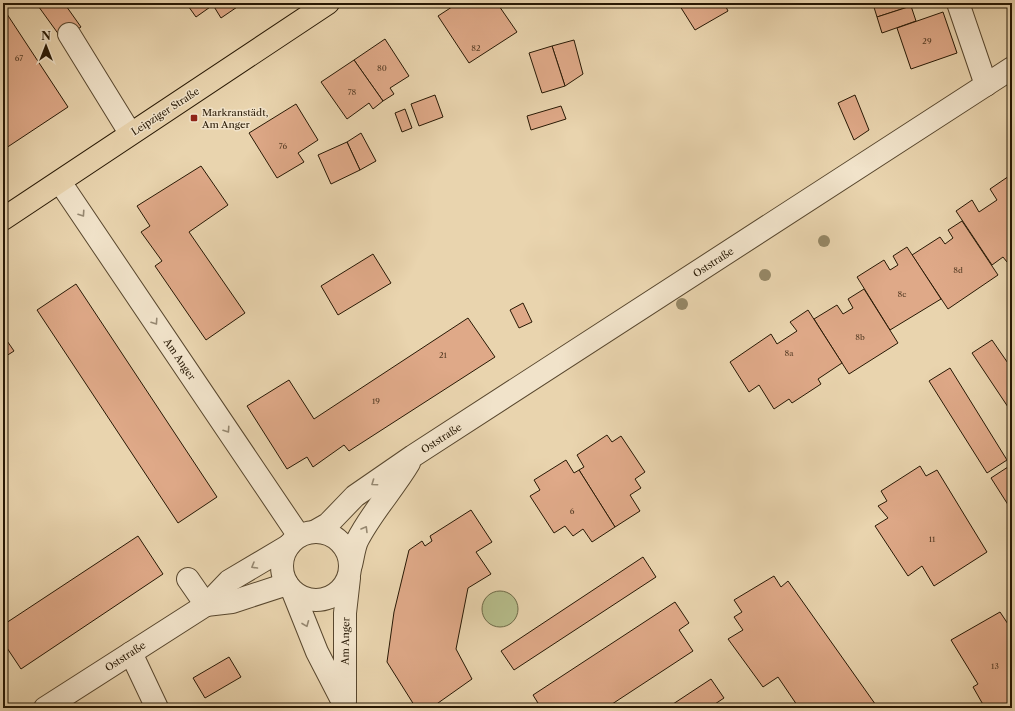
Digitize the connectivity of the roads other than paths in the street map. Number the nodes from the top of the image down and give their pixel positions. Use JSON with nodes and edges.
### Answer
{"nodes":[{"id":1,"x":958,"y":3,"type":"edge"},
{"id":2,"x":320,"y":5,"type":"edge"},
{"id":3,"x":70,"y":34,"type":"dead end"},
{"id":4,"x":1012,"y":68,"type":"edge"},
{"id":5,"x":986,"y":85,"type":"junction"},
{"id":6,"x":130,"y":133,"type":"junction"},
{"id":7,"x":60,"y":182,"type":"junction"},
{"id":8,"x":3,"y":219,"type":"edge"},
{"id":9,"x":410,"y":459,"type":"junction"},
{"id":10,"x":300,"y":538,"type":"junction"},
{"id":11,"x":350,"y":571,"type":"junction"},
{"id":12,"x":188,"y":579,"type":"dead end"},
{"id":13,"x":290,"y":588,"type":"junction"},
{"id":14,"x":206,"y":605,"type":"junction"},
{"id":15,"x":131,"y":653,"type":"junction"},
{"id":16,"x":346,"y":706,"type":"edge"},
{"id":17,"x":45,"y":708,"type":"edge"},
{"id":18,"x":157,"y":708,"type":"edge"}],
"edges":[{"from":1,"to":5,"type":"street"},
{"from":2,"to":6,"type":"main road","name":"Leipziger Straße"},
{"from":3,"to":6,"type":"street"},
{"from":4,"to":5,"type":"street","name":"Oststraße"},
{"from":5,"to":9,"type":"street","name":"Oststraße"},
{"from":6,"to":7,"type":"main road","name":"Leipziger Straße"},
{"from":7,"to":8,"type":"main road","name":"Leipziger Straße"},
{"from":7,"to":10,"type":"street","name":"Am Anger","one_way":true},
{"from":9,"to":10,"type":"street","name":"Oststraße","one_way":true},
{"from":11,"to":9,"type":"street","name":"Oststraße","one_way":true},
{"from":10,"to":11,"type":"street"},
{"from":10,"to":13,"type":"street"},
{"from":10,"to":14,"type":"street","name":"Oststraße","one_way":true},
{"from":11,"to":13,"type":"street","name":"Oststraße"},
{"from":11,"to":16,"type":"street","name":"Am Anger"},
{"from":12,"to":14,"type":"street"},
{"from":13,"to":14,"type":"street","name":"Oststraße"},
{"from":13,"to":16,"type":"street","name":"Am Anger","one_way":true},
{"from":14,"to":15,"type":"street","name":"Oststraße"},
{"from":15,"to":17,"type":"street","name":"Oststraße"},
{"from":15,"to":18,"type":"street"}]}
